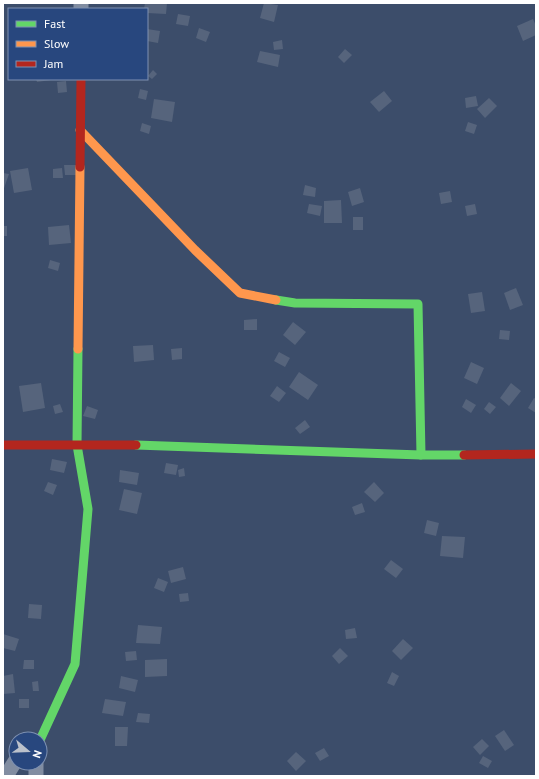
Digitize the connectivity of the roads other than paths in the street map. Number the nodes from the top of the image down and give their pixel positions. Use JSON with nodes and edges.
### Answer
{"nodes":[{"id":1,"x":81,"y":80,"type":"edge"},
{"id":2,"x":80,"y":130,"type":"junction"},
{"id":3,"x":77,"y":444,"type":"junction"},
{"id":4,"x":3,"y":446,"type":"edge"},
{"id":5,"x":536,"y":454,"type":"edge"},
{"id":6,"x":421,"y":456,"type":"junction"},
{"id":7,"x":44,"y":731,"type":"edge"}],
"edges":[{"from":1,"to":2,"type":"street"},
{"from":2,"to":3,"type":"street"},
{"from":2,"to":6,"type":"street"},
{"from":3,"to":4,"type":"street"},
{"from":3,"to":6,"type":"street"},
{"from":3,"to":7,"type":"street"},
{"from":5,"to":6,"type":"street"}]}
